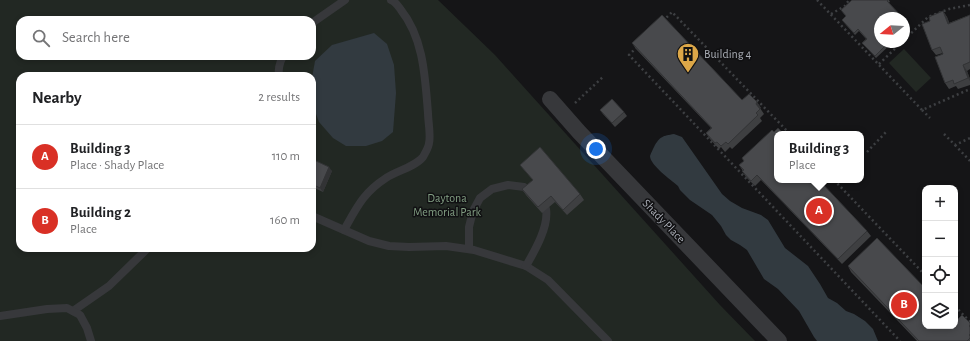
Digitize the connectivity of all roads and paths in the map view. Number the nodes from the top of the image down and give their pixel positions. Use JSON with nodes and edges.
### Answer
{"nodes":[{"id":1,"x":345,"y":0,"type":"edge"},
{"id":2,"x":391,"y":0,"type":"edge"},
{"id":3,"x":817,"y":0,"type":"edge"},
{"id":4,"x":849,"y":0,"type":"edge"},
{"id":5,"x":970,"y":4,"type":"edge"},
{"id":6,"x":831,"y":14,"type":"junction"},
{"id":7,"x":316,"y":20,"type":"edge"},
{"id":8,"x":662,"y":23,"type":"edge"},
{"id":9,"x":910,"y":34,"type":"edge"},
{"id":10,"x":640,"y":44,"type":"edge"},
{"id":11,"x":896,"y":48,"type":"edge"},
{"id":12,"x":281,"y":60,"type":"edge"},
{"id":13,"x":879,"y":64,"type":"junction"},
{"id":14,"x":280,"y":72,"type":"edge"},
{"id":15,"x":604,"y":76,"type":"dead end"},
{"id":16,"x":970,"y":90,"type":"edge"},
{"id":17,"x":550,"y":99,"type":"dead end"},
{"id":18,"x":575,"y":103,"type":"dead end"},
{"id":19,"x":922,"y":110,"type":"junction"},
{"id":20,"x":930,"y":118,"type":"dead end"},
{"id":21,"x":787,"y":131,"type":"edge"},
{"id":22,"x":887,"y":131,"type":"dead end"},
{"id":23,"x":944,"y":134,"type":"dead end"},
{"id":24,"x":970,"y":138,"type":"edge"},
{"id":25,"x":954,"y":145,"type":"junction"},
{"id":26,"x":867,"y":152,"type":"dead end"},
{"id":27,"x":970,"y":161,"type":"edge"},
{"id":28,"x":837,"y":183,"type":"edge"},
{"id":29,"x":530,"y":192,"type":"edge"},
{"id":30,"x":546,"y":209,"type":"edge"},
{"id":31,"x":316,"y":218,"type":"edge"},
{"id":32,"x":344,"y":230,"type":"junction"},
{"id":33,"x":469,"y":249,"type":"junction"},
{"id":34,"x":144,"y":252,"type":"edge"},
{"id":35,"x":526,"y":266,"type":"junction"},
{"id":36,"x":922,"y":272,"type":"edge"},
{"id":37,"x":958,"y":309,"type":"edge"},
{"id":38,"x":73,"y":311,"type":"junction"},
{"id":39,"x":0,"y":316,"type":"edge"},
{"id":40,"x":970,"y":322,"type":"edge"},
{"id":41,"x":91,"y":341,"type":"edge"},
{"id":42,"x":608,"y":341,"type":"edge"},
{"id":43,"x":779,"y":341,"type":"edge"},
{"id":44,"x":900,"y":341,"type":"edge"}],
"edges":[{"from":1,"to":7,"type":"lane"},
{"from":2,"to":32,"type":"lane"},
{"from":3,"to":6,"type":"path"},
{"from":4,"to":6,"type":"path"},
{"from":5,"to":9,"type":"path"},
{"from":6,"to":13,"type":"path"},
{"from":8,"to":21,"type":"path"},
{"from":10,"to":44,"type":"path"},
{"from":11,"to":13,"type":"path"},
{"from":12,"to":14,"type":"lane"},
{"from":13,"to":19,"type":"path"},
{"from":15,"to":18,"type":"path"},
{"from":16,"to":19,"type":"path"},
{"from":17,"to":43,"type":"street","name":"Shady Place"},
{"from":19,"to":20,"type":"path"},
{"from":22,"to":26,"type":"path"},
{"from":23,"to":25,"type":"path"},
{"from":24,"to":25,"type":"path"},
{"from":25,"to":27,"type":"path"},
{"from":28,"to":36,"type":"path"},
{"from":29,"to":33,"type":"lane"},
{"from":30,"to":35,"type":"lane"},
{"from":31,"to":32,"type":"lane"},
{"from":32,"to":33,"type":"lane"},
{"from":33,"to":35,"type":"lane"},
{"from":34,"to":38,"type":"lane"},
{"from":35,"to":42,"type":"lane"},
{"from":37,"to":40,"type":"path"},
{"from":38,"to":39,"type":"lane"},
{"from":38,"to":41,"type":"lane"}]}
